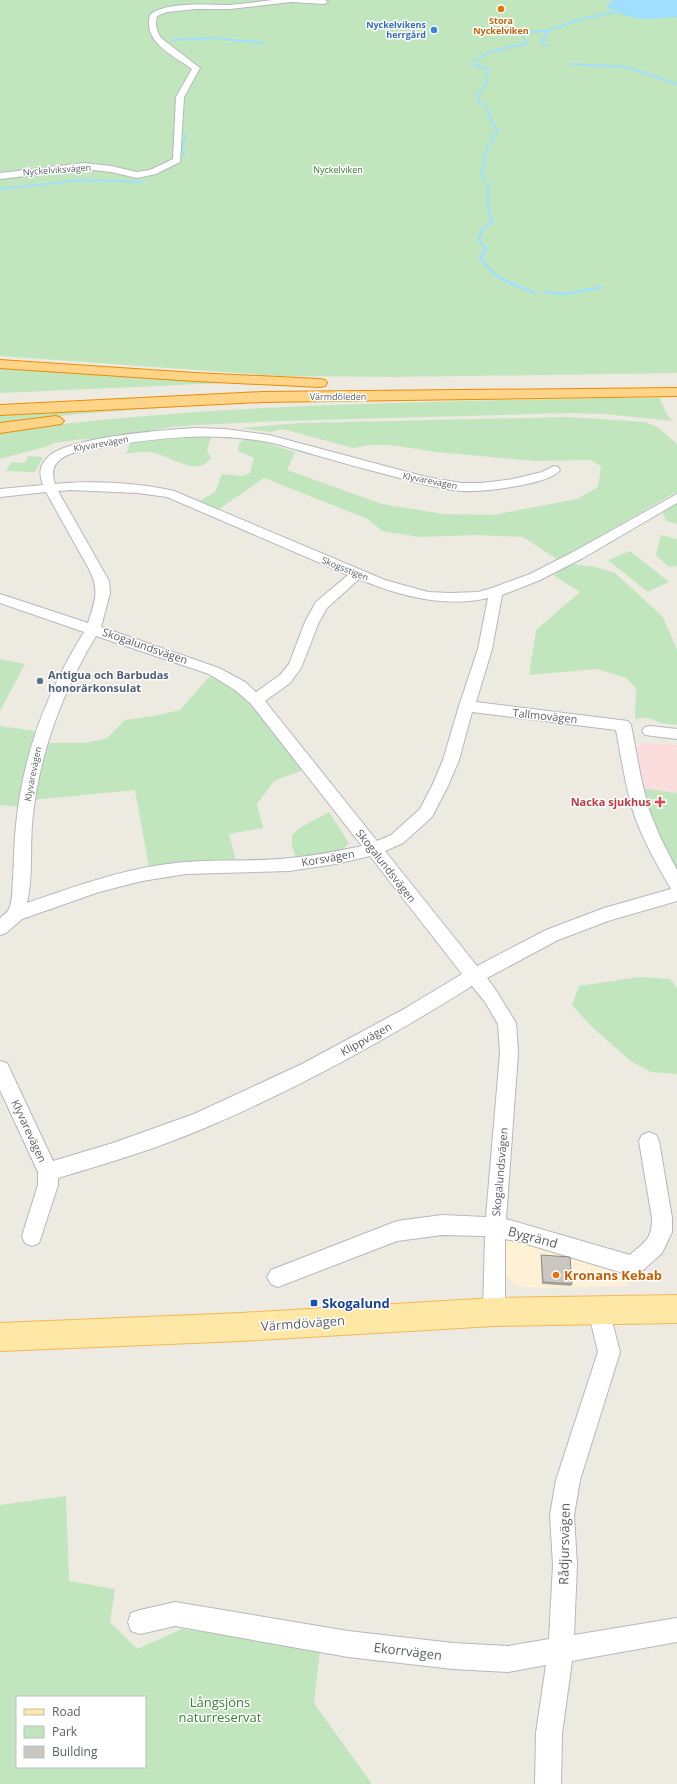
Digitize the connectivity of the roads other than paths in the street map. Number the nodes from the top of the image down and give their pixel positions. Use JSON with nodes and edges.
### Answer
{"nodes":[{"id":1,"x":324,"y":2,"type":"dead end"},
{"id":2,"x":0,"y":176,"type":"edge"},
{"id":3,"x":0,"y":364,"type":"edge"},
{"id":4,"x":677,"y":383,"type":"edge"},
{"id":5,"x":337,"y":384,"type":"junction"},
{"id":6,"x":677,"y":392,"type":"edge"},
{"id":7,"x":0,"y":397,"type":"edge"},
{"id":8,"x":371,"y":397,"type":"junction"},
{"id":9,"x":0,"y":410,"type":"edge"},
{"id":10,"x":0,"y":428,"type":"edge"},
{"id":11,"x":554,"y":470,"type":"dead end"},
{"id":12,"x":50,"y":488,"type":"junction"},
{"id":13,"x":0,"y":493,"type":"edge"},
{"id":14,"x":677,"y":498,"type":"edge"},
{"id":15,"x":357,"y":574,"type":"junction"},
{"id":16,"x":496,"y":592,"type":"junction"},
{"id":17,"x":0,"y":598,"type":"edge"},
{"id":18,"x":93,"y":629,"type":"junction"},
{"id":19,"x":256,"y":700,"type":"junction"},
{"id":20,"x":466,"y":706,"type":"junction"},
{"id":21,"x":650,"y":731,"type":"dead end"},
{"id":22,"x":677,"y":734,"type":"edge"},
{"id":23,"x":375,"y":849,"type":"junction"},
{"id":24,"x":677,"y":885,"type":"edge"},
{"id":25,"x":677,"y":894,"type":"edge"},
{"id":26,"x":16,"y":914,"type":"junction"},
{"id":27,"x":0,"y":928,"type":"edge"},
{"id":28,"x":474,"y":976,"type":"junction"},
{"id":29,"x":0,"y":1069,"type":"edge"},
{"id":30,"x":649,"y":1141,"type":"dead end"},
{"id":31,"x":48,"y":1172,"type":"junction"},
{"id":32,"x":495,"y":1227,"type":"junction"},
{"id":33,"x":32,"y":1236,"type":"dead end"},
{"id":34,"x":278,"y":1277,"type":"dead end"},
{"id":35,"x":677,"y":1308,"type":"edge"},
{"id":36,"x":599,"y":1310,"type":"junction"},
{"id":37,"x":494,"y":1312,"type":"junction"},
{"id":38,"x":0,"y":1337,"type":"edge"},
{"id":39,"x":140,"y":1622,"type":"dead end"},
{"id":40,"x":677,"y":1630,"type":"edge"},
{"id":41,"x":561,"y":1650,"type":"junction"},
{"id":42,"x":548,"y":1784,"type":"edge"}],
"edges":[{"from":1,"to":2,"type":"street","name":"Nyckelviksvägen"},
{"from":3,"to":5,"type":"highway"},
{"from":4,"to":5,"type":"highway","name":"Värmdöleden"},
{"from":5,"to":7,"type":"highway","name":"Värmdöleden"},
{"from":6,"to":8,"type":"highway","name":"Värmdöleden"},
{"from":8,"to":9,"type":"highway","name":"Värmdöleden"},
{"from":8,"to":10,"type":"highway"},
{"from":11,"to":12,"type":"street","name":"Klyvarevägen"},
{"from":12,"to":13,"type":"street","name":"Skogsstigen"},
{"from":12,"to":15,"type":"street","name":"Skogsstigen"},
{"from":12,"to":18,"type":"street","name":"Klyvarevägen"},
{"from":14,"to":16,"type":"street","name":"Skogsstigen"},
{"from":15,"to":16,"type":"street","name":"Skogsstigen"},
{"from":15,"to":19,"type":"street"},
{"from":16,"to":20,"type":"street","name":"Korsvägen"},
{"from":17,"to":18,"type":"street","name":"Skogalundsvägen"},
{"from":18,"to":19,"type":"street","name":"Skogalundsvägen"},
{"from":18,"to":26,"type":"street","name":"Klyvarevägen"},
{"from":19,"to":23,"type":"street","name":"Skogalundsvägen"},
{"from":20,"to":23,"type":"street","name":"Korsvägen"},
{"from":20,"to":24,"type":"street","name":"Tallmovägen"},
{"from":21,"to":22,"type":"street"},
{"from":23,"to":26,"type":"street","name":"Korsvägen"},
{"from":23,"to":28,"type":"street","name":"Skogalundsvägen"},
{"from":25,"to":28,"type":"street","name":"Klippvägen"},
{"from":26,"to":27,"type":"street"},
{"from":28,"to":31,"type":"street","name":"Klippvägen"},
{"from":28,"to":32,"type":"street","name":"Skogalundsvägen"},
{"from":29,"to":31,"type":"street","name":"Klyvarevägen"},
{"from":30,"to":32,"type":"street","name":"Bygränd"},
{"from":31,"to":33,"type":"street"},
{"from":32,"to":34,"type":"street","name":"Bygränd"},
{"from":32,"to":37,"type":"street","name":"Skogalundsvägen"},
{"from":35,"to":36,"type":"main road","name":"Värmdövägen"},
{"from":36,"to":37,"type":"main road","name":"Värmdövägen"},
{"from":36,"to":41,"type":"street","name":"Rådjursvägen"},
{"from":37,"to":38,"type":"main road","name":"Värmdövägen"},
{"from":39,"to":41,"type":"street","name":"Ekorrvägen"},
{"from":40,"to":41,"type":"street","name":"Ekorrvägen"},
{"from":41,"to":42,"type":"street","name":"Rådjursvägen"}]}
